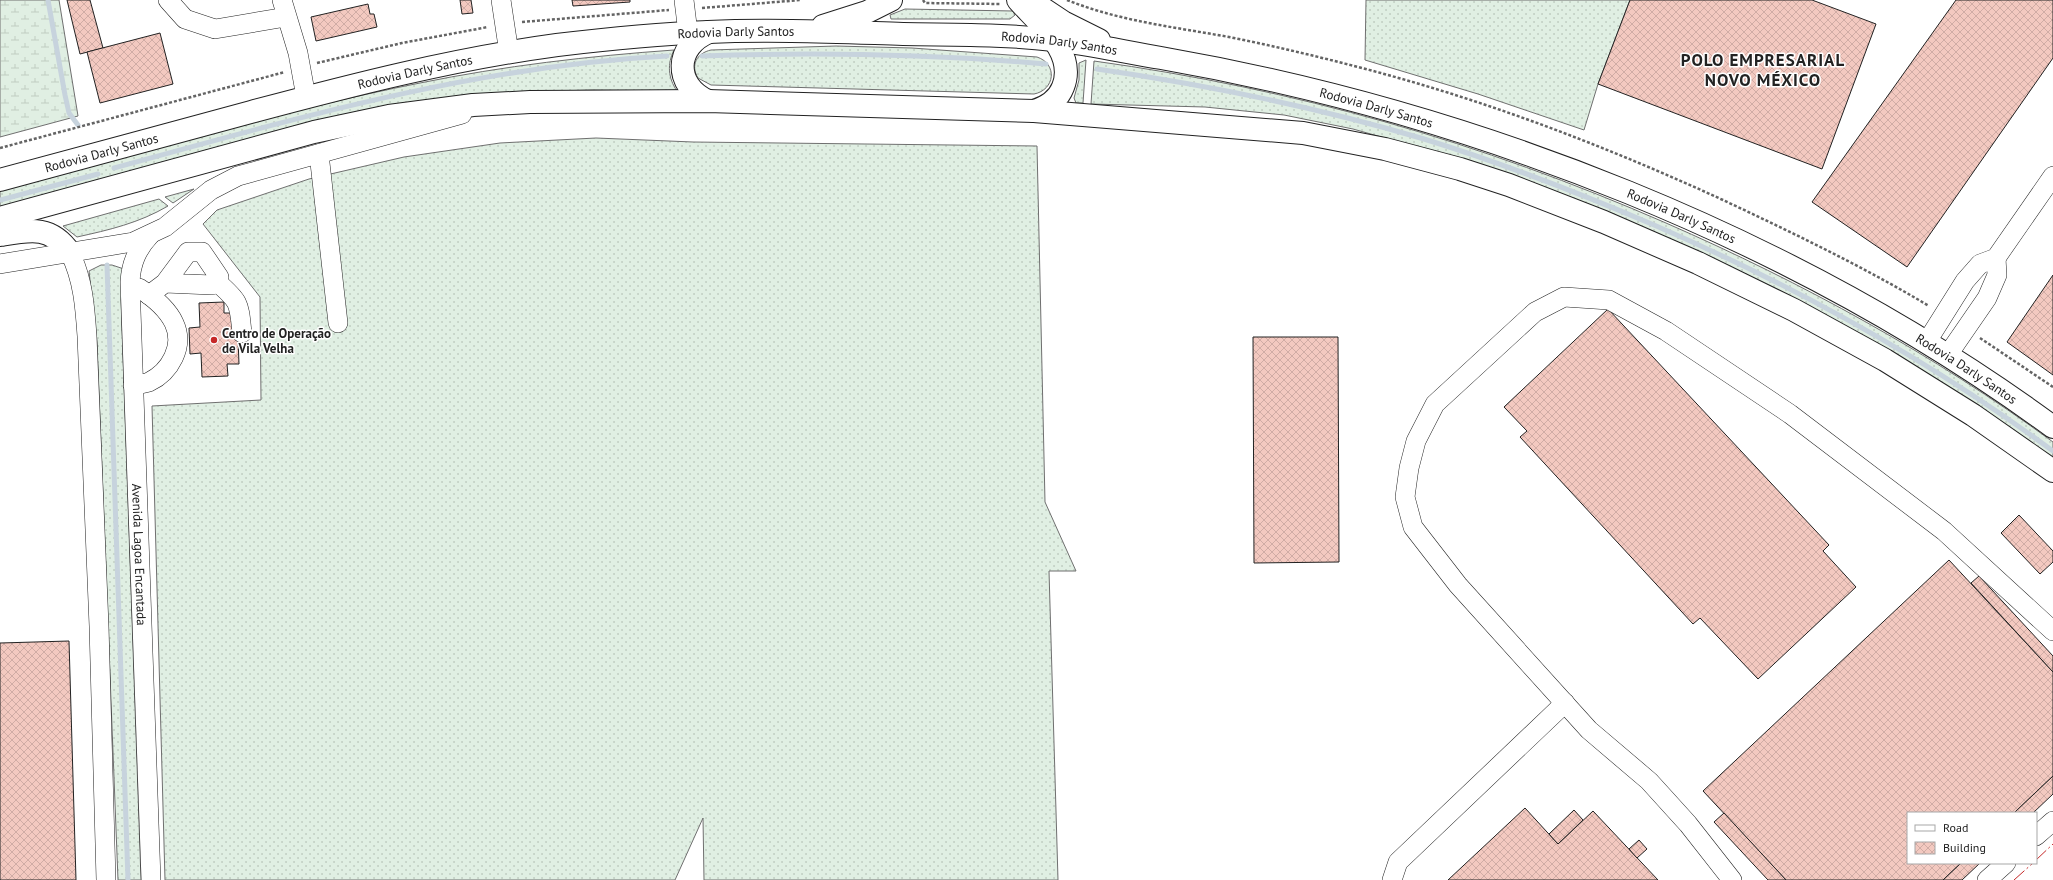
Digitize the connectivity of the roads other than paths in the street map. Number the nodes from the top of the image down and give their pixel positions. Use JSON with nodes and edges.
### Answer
{"nodes":[{"id":1,"x":168,"y":0,"type":"edge"},
{"id":2,"x":501,"y":0,"type":"edge"},
{"id":3,"x":684,"y":0,"type":"edge"},
{"id":4,"x":891,"y":0,"type":"edge"},
{"id":5,"x":1023,"y":1,"type":"edge"},
{"id":6,"x":284,"y":9,"type":"edge"},
{"id":7,"x":801,"y":31,"type":"junction"},
{"id":8,"x":699,"y":32,"type":"junction"},
{"id":9,"x":1052,"y":40,"type":"junction"},
{"id":10,"x":509,"y":53,"type":"junction"},
{"id":11,"x":1148,"y":56,"type":"junction"},
{"id":12,"x":306,"y":97,"type":"junction"},
{"id":13,"x":708,"y":101,"type":"junction"},
{"id":14,"x":502,"y":103,"type":"junction"},
{"id":15,"x":1034,"y":111,"type":"junction"},
{"id":16,"x":319,"y":154,"type":"junction"},
{"id":17,"x":2053,"y":176,"type":"edge"},
{"id":18,"x":0,"y":180,"type":"edge"},
{"id":19,"x":0,"y":218,"type":"edge"},
{"id":20,"x":0,"y":235,"type":"edge"},
{"id":21,"x":150,"y":235,"type":"junction"},
{"id":22,"x":70,"y":253,"type":"junction"},
{"id":23,"x":1996,"y":258,"type":"junction"},
{"id":24,"x":0,"y":264,"type":"edge"},
{"id":25,"x":130,"y":282,"type":"junction"},
{"id":26,"x":217,"y":282,"type":"junction"},
{"id":27,"x":165,"y":283,"type":"junction"},
{"id":28,"x":149,"y":295,"type":"junction"},
{"id":29,"x":338,"y":324,"type":"dead end"},
{"id":30,"x":242,"y":333,"type":"dead end"},
{"id":31,"x":1926,"y":343,"type":"junction"},
{"id":32,"x":1947,"y":356,"type":"junction"},
{"id":33,"x":133,"y":385,"type":"junction"},
{"id":34,"x":2053,"y":427,"type":"edge"},
{"id":35,"x":2053,"y":472,"type":"edge"},
{"id":36,"x":2053,"y":631,"type":"edge"},
{"id":37,"x":1565,"y":703,"type":"junction"},
{"id":38,"x":2053,"y":821,"type":"edge"},
{"id":39,"x":2037,"y":835,"type":"edge"},
{"id":40,"x":2005,"y":864,"type":"edge"},
{"id":41,"x":106,"y":880,"type":"edge"},
{"id":42,"x":151,"y":880,"type":"edge"},
{"id":43,"x":1392,"y":880,"type":"edge"},
{"id":44,"x":1732,"y":880,"type":"edge"},
{"id":45,"x":1987,"y":880,"type":"edge"}],
"edges":[{"from":1,"to":6,"type":"street"},
{"from":2,"to":10,"type":"street"},
{"from":3,"to":8,"type":"street"},
{"from":4,"to":7,"type":"main road"},
{"from":5,"to":9,"type":"main road"},
{"from":5,"to":11,"type":"main road"},
{"from":6,"to":12,"type":"street"},
{"from":7,"to":8,"type":"main road","name":"Rodovia Darly Santos"},
{"from":7,"to":9,"type":"main road","name":"Rodovia Darly Santos"},
{"from":8,"to":10,"type":"main road","name":"Rodovia Darly Santos"},
{"from":8,"to":13,"type":"main road"},
{"from":9,"to":11,"type":"main road","name":"Rodovia Darly Santos"},
{"from":9,"to":15,"type":"main road"},
{"from":10,"to":12,"type":"main road","name":"Rodovia Darly Santos"},
{"from":11,"to":31,"type":"main road","name":"Rodovia Darly Santos"},
{"from":12,"to":18,"type":"main road","name":"Rodovia Darly Santos"},
{"from":13,"to":14,"type":"main road"},
{"from":13,"to":15,"type":"main road"},
{"from":14,"to":16,"type":"street"},
{"from":14,"to":19,"type":"main road"},
{"from":15,"to":35,"type":"main road"},
{"from":16,"to":21,"type":"street"},
{"from":16,"to":29,"type":"street"},
{"from":17,"to":23,"type":"street"},
{"from":20,"to":22,"type":"main road"},
{"from":21,"to":22,"type":"street"},
{"from":21,"to":25,"type":"street","name":"Avenida Lagoa Encantada"},
{"from":22,"to":24,"type":"street"},
{"from":22,"to":41,"type":"street"},
{"from":23,"to":31,"type":"street"},
{"from":23,"to":32,"type":"street"},
{"from":25,"to":28,"type":"street"},
{"from":25,"to":33,"type":"street","name":"Avenida Lagoa Encantada"},
{"from":26,"to":27,"type":"street"},
{"from":26,"to":27,"type":"street"},
{"from":26,"to":30,"type":"street"},
{"from":27,"to":28,"type":"street"},
{"from":28,"to":33,"type":"street"},
{"from":31,"to":32,"type":"main road","name":"Rodovia Darly Santos"},
{"from":32,"to":34,"type":"main road","name":"Rodovia Darly Santos"},
{"from":33,"to":42,"type":"street","name":"Avenida Lagoa Encantada"},
{"from":36,"to":37,"type":"street"},
{"from":37,"to":43,"type":"street"},
{"from":37,"to":44,"type":"street"},
{"from":38,"to":39,"type":"street"},
{"from":40,"to":45,"type":"street"}]}
